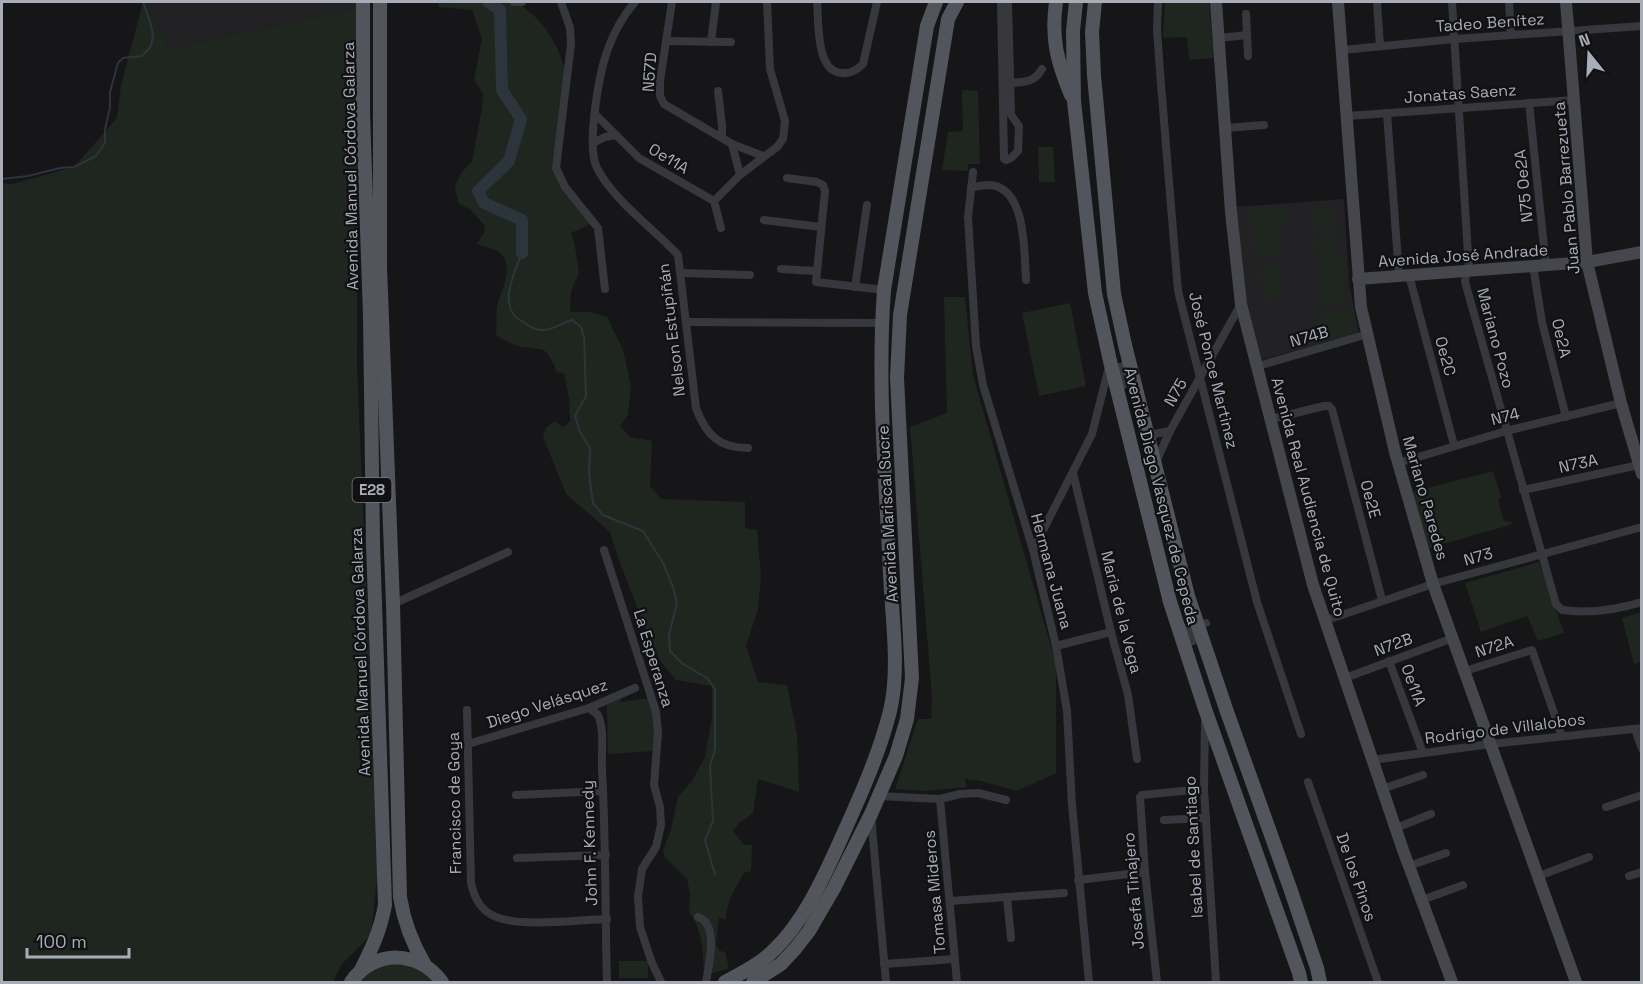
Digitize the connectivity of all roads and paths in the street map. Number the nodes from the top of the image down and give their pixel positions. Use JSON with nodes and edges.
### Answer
{"nodes":[{"id":1,"x":362,"y":2,"type":"edge"},
{"id":2,"x":514,"y":2,"type":"edge"},
{"id":3,"x":522,"y":2,"type":"edge"},
{"id":4,"x":561,"y":2,"type":"edge"},
{"id":5,"x":635,"y":2,"type":"edge"},
{"id":6,"x":672,"y":2,"type":"edge"},
{"id":7,"x":716,"y":2,"type":"edge"},
{"id":8,"x":767,"y":2,"type":"edge"},
{"id":9,"x":818,"y":2,"type":"edge"},
{"id":10,"x":877,"y":2,"type":"edge"},
{"id":11,"x":936,"y":2,"type":"edge"},
{"id":12,"x":957,"y":2,"type":"edge"},
{"id":13,"x":1001,"y":2,"type":"edge"},
{"id":14,"x":1008,"y":2,"type":"edge"},
{"id":15,"x":1056,"y":2,"type":"edge"},
{"id":16,"x":1076,"y":2,"type":"edge"},
{"id":17,"x":1095,"y":2,"type":"edge"},
{"id":18,"x":1158,"y":2,"type":"edge"},
{"id":19,"x":1216,"y":2,"type":"edge"},
{"id":20,"x":1338,"y":2,"type":"edge"},
{"id":21,"x":1377,"y":2,"type":"edge"},
{"id":22,"x":1452,"y":2,"type":"edge"},
{"id":23,"x":1509,"y":2,"type":"edge"},
{"id":24,"x":1566,"y":2,"type":"edge"},
{"id":25,"x":380,"y":4,"type":"edge"},
{"id":26,"x":1246,"y":14,"type":"dead end"},
{"id":27,"x":1005,"y":15,"type":"junction"},
{"id":28,"x":1641,"y":26,"type":"edge"},
{"id":29,"x":1569,"y":31,"type":"junction"},
{"id":30,"x":1247,"y":35,"type":"junction"},
{"id":31,"x":1511,"y":35,"type":"junction"},
{"id":32,"x":1219,"y":38,"type":"junction"},
{"id":33,"x":1455,"y":39,"type":"junction"},
{"id":34,"x":666,"y":41,"type":"junction"},
{"id":35,"x":711,"y":42,"type":"junction"},
{"id":36,"x":731,"y":42,"type":"dead end"},
{"id":37,"x":1380,"y":46,"type":"junction"},
{"id":38,"x":1342,"y":50,"type":"junction"},
{"id":39,"x":1248,"y":56,"type":"dead end"},
{"id":40,"x":1042,"y":69,"type":"dead end"},
{"id":41,"x":1007,"y":83,"type":"junction"},
{"id":42,"x":718,"y":91,"type":"dead end"},
{"id":43,"x":1575,"y":100,"type":"junction"},
{"id":44,"x":1074,"y":101,"type":"junction"},
{"id":45,"x":1529,"y":103,"type":"junction"},
{"id":46,"x":1459,"y":108,"type":"junction"},
{"id":47,"x":1387,"y":113,"type":"junction"},
{"id":48,"x":595,"y":114,"type":"junction"},
{"id":49,"x":1007,"y":115,"type":"dead end"},
{"id":50,"x":1347,"y":116,"type":"junction"},
{"id":51,"x":1264,"y":125,"type":"dead end"},
{"id":52,"x":1225,"y":128,"type":"junction"},
{"id":53,"x":616,"y":135,"type":"junction"},
{"id":54,"x":722,"y":137,"type":"junction"},
{"id":55,"x":593,"y":143,"type":"junction"},
{"id":56,"x":732,"y":144,"type":"junction"},
{"id":57,"x":764,"y":156,"type":"junction"},
{"id":58,"x":973,"y":172,"type":"dead end"},
{"id":59,"x":741,"y":175,"type":"junction"},
{"id":60,"x":787,"y":178,"type":"dead end"},
{"id":61,"x":972,"y":188,"type":"junction"},
{"id":62,"x":714,"y":201,"type":"junction"},
{"id":63,"x":867,"y":205,"type":"dead end"},
{"id":64,"x":764,"y":220,"type":"dead end"},
{"id":65,"x":1108,"y":226,"type":"junction"},
{"id":66,"x":821,"y":227,"type":"junction"},
{"id":67,"x":721,"y":228,"type":"dead end"},
{"id":68,"x":1088,"y":228,"type":"junction"},
{"id":69,"x":1641,"y":252,"type":"edge"},
{"id":70,"x":1587,"y":262,"type":"junction"},
{"id":71,"x":1540,"y":266,"type":"junction"},
{"id":72,"x":888,"y":268,"type":"junction"},
{"id":73,"x":781,"y":269,"type":"dead end"},
{"id":74,"x":1469,"y":270,"type":"junction"},
{"id":75,"x":816,"y":271,"type":"junction"},
{"id":76,"x":682,"y":273,"type":"junction"},
{"id":77,"x":750,"y":275,"type":"dead end"},
{"id":78,"x":1404,"y":275,"type":"junction"},
{"id":79,"x":1358,"y":279,"type":"junction"},
{"id":80,"x":1026,"y":280,"type":"dead end"},
{"id":81,"x":855,"y":286,"type":"junction"},
{"id":82,"x":605,"y":289,"type":"dead end"},
{"id":83,"x":884,"y":290,"type":"junction"},
{"id":84,"x":1241,"y":304,"type":"junction"},
{"id":85,"x":376,"y":316,"type":"junction"},
{"id":86,"x":687,"y":322,"type":"junction"},
{"id":87,"x":882,"y":323,"type":"junction"},
{"id":88,"x":1368,"y":334,"type":"junction"},
{"id":89,"x":899,"y":345,"type":"junction"},
{"id":90,"x":1110,"y":361,"type":"junction"},
{"id":91,"x":1130,"y":364,"type":"junction"},
{"id":92,"x":1258,"y":366,"type":"junction"},
{"id":93,"x":1199,"y":379,"type":"junction"},
{"id":94,"x":1117,"y":387,"type":"junction"},
{"id":95,"x":1621,"y":403,"type":"junction"},
{"id":96,"x":385,"y":408,"type":"junction"},
{"id":97,"x":371,"y":409,"type":"junction"},
{"id":98,"x":1566,"y":417,"type":"junction"},
{"id":99,"x":1271,"y":419,"type":"junction"},
{"id":100,"x":1147,"y":430,"type":"junction"},
{"id":101,"x":1170,"y":431,"type":"junction"},
{"id":102,"x":1506,"y":431,"type":"junction"},
{"id":103,"x":1454,"y":446,"type":"junction"},
{"id":104,"x":748,"y":448,"type":"dead end"},
{"id":105,"x":884,"y":449,"type":"junction"},
{"id":106,"x":1136,"y":460,"type":"junction"},
{"id":107,"x":1154,"y":460,"type":"junction"},
{"id":108,"x":1398,"y":463,"type":"junction"},
{"id":109,"x":1640,"y":470,"type":"edge"},
{"id":110,"x":1073,"y":473,"type":"junction"},
{"id":111,"x":1523,"y":490,"type":"junction"},
{"id":112,"x":904,"y":507,"type":"junction"},
{"id":113,"x":1641,"y":527,"type":"edge"},
{"id":114,"x":604,"y":550,"type":"dead end"},
{"id":115,"x":1033,"y":550,"type":"junction"},
{"id":116,"x":508,"y":552,"type":"dead end"},
{"id":117,"x":1541,"y":554,"type":"junction"},
{"id":118,"x":1433,"y":584,"type":"junction"},
{"id":119,"x":1382,"y":600,"type":"junction"},
{"id":120,"x":1641,"y":602,"type":"edge"},
{"id":121,"x":393,"y":604,"type":"junction"},
{"id":122,"x":1324,"y":621,"type":"junction"},
{"id":123,"x":1202,"y":624,"type":"junction"},
{"id":124,"x":1179,"y":629,"type":"junction"},
{"id":125,"x":1111,"y":632,"type":"junction"},
{"id":126,"x":1452,"y":638,"type":"junction"},
{"id":127,"x":1056,"y":646,"type":"junction"},
{"id":128,"x":1389,"y":661,"type":"junction"},
{"id":129,"x":1465,"y":672,"type":"junction"},
{"id":130,"x":1345,"y":678,"type":"junction"},
{"id":131,"x":635,"y":688,"type":"dead end"},
{"id":132,"x":589,"y":708,"type":"junction"},
{"id":133,"x":1205,"y":709,"type":"junction"},
{"id":134,"x":467,"y":710,"type":"dead end"},
{"id":135,"x":1638,"y":728,"type":"edge"},
{"id":136,"x":1301,"y":734,"type":"dead end"},
{"id":137,"x":1236,"y":736,"type":"junction"},
{"id":138,"x":1563,"y":736,"type":"junction"},
{"id":139,"x":1217,"y":743,"type":"junction"},
{"id":140,"x":468,"y":744,"type":"junction"},
{"id":141,"x":1491,"y":744,"type":"junction"},
{"id":142,"x":1641,"y":749,"type":"edge"},
{"id":143,"x":1423,"y":753,"type":"junction"},
{"id":144,"x":1137,"y":759,"type":"dead end"},
{"id":145,"x":1372,"y":760,"type":"junction"},
{"id":146,"x":1423,"y":775,"type":"dead end"},
{"id":147,"x":1308,"y":782,"type":"dead end"},
{"id":148,"x":1204,"y":789,"type":"junction"},
{"id":149,"x":1383,"y":789,"type":"junction"},
{"id":150,"x":603,"y":791,"type":"junction"},
{"id":151,"x":516,"y":795,"type":"dead end"},
{"id":152,"x":1641,"y":795,"type":"edge"},
{"id":153,"x":879,"y":796,"type":"junction"},
{"id":154,"x":940,"y":799,"type":"junction"},
{"id":155,"x":1006,"y":800,"type":"dead end"},
{"id":156,"x":1606,"y":807,"type":"dead end"},
{"id":157,"x":871,"y":814,"type":"junction"},
{"id":158,"x":1431,"y":814,"type":"dead end"},
{"id":159,"x":1206,"y":818,"type":"junction"},
{"id":160,"x":1164,"y":820,"type":"dead end"},
{"id":161,"x":1269,"y":828,"type":"junction"},
{"id":162,"x":1396,"y":828,"type":"junction"},
{"id":163,"x":1250,"y":834,"type":"junction"},
{"id":164,"x":1446,"y":853,"type":"dead end"},
{"id":165,"x":606,"y":855,"type":"junction"},
{"id":166,"x":1589,"y":857,"type":"dead end"},
{"id":167,"x":517,"y":858,"type":"dead end"},
{"id":168,"x":1409,"y":866,"type":"junction"},
{"id":169,"x":1145,"y":872,"type":"junction"},
{"id":170,"x":1641,"y":872,"type":"edge"},
{"id":171,"x":1539,"y":876,"type":"junction"},
{"id":172,"x":1629,"y":876,"type":"dead end"},
{"id":173,"x":1078,"y":880,"type":"junction"},
{"id":174,"x":1463,"y":885,"type":"dead end"},
{"id":175,"x":1290,"y":888,"type":"junction"},
{"id":176,"x":1064,"y":893,"type":"dead end"},
{"id":177,"x":1272,"y":894,"type":"junction"},
{"id":178,"x":1007,"y":897,"type":"junction"},
{"id":179,"x":1422,"y":900,"type":"junction"},
{"id":180,"x":950,"y":901,"type":"junction"},
{"id":181,"x":698,"y":917,"type":"dead end"},
{"id":182,"x":607,"y":919,"type":"junction"},
{"id":183,"x":1011,"y":938,"type":"dead end"},
{"id":184,"x":955,"y":959,"type":"junction"},
{"id":185,"x":884,"y":964,"type":"junction"},
{"id":186,"x":425,"y":965,"type":"junction"},
{"id":187,"x":738,"y":976,"type":"junction"},
{"id":188,"x":355,"y":977,"type":"edge"},
{"id":189,"x":443,"y":982,"type":"edge"},
{"id":190,"x":607,"y":982,"type":"edge"},
{"id":191,"x":662,"y":982,"type":"edge"},
{"id":192,"x":706,"y":982,"type":"edge"},
{"id":193,"x":715,"y":982,"type":"edge"},
{"id":194,"x":725,"y":982,"type":"edge"},
{"id":195,"x":753,"y":982,"type":"edge"},
{"id":196,"x":886,"y":982,"type":"edge"},
{"id":197,"x":957,"y":982,"type":"edge"},
{"id":198,"x":1089,"y":982,"type":"edge"},
{"id":199,"x":1157,"y":982,"type":"edge"},
{"id":200,"x":1216,"y":982,"type":"edge"},
{"id":201,"x":1301,"y":982,"type":"edge"},
{"id":202,"x":1320,"y":982,"type":"edge"},
{"id":203,"x":1378,"y":982,"type":"edge"},
{"id":204,"x":1452,"y":982,"type":"edge"},
{"id":205,"x":1576,"y":982,"type":"edge"}],
"edges":[{"from":1,"to":25,"type":"main road"},
{"from":1,"to":85,"type":"main road","name":"Avenida Manuel Córdova Galarza","number":"E28"},
{"from":2,"to":3,"type":"street"},
{"from":4,"to":82,"type":"street"},
{"from":5,"to":48,"type":"street","name":"Nelson Estupiñán"},
{"from":6,"to":34,"type":"street","name":"N57D"},
{"from":7,"to":35,"type":"street"},
{"from":8,"to":57,"type":"street"},
{"from":9,"to":10,"type":"street"},
{"from":11,"to":72,"type":"main road","name":"Avenida Mariscal Sucre"},
{"from":12,"to":89,"type":"main road","name":"Avenida Mariscal Sucre"},
{"from":13,"to":27,"type":"street"},
{"from":14,"to":27,"type":"street"},
{"from":15,"to":44,"type":"main road"},
{"from":16,"to":44,"type":"main road","name":"Avenida Diego Vasquez de Cepeda"},
{"from":17,"to":65,"type":"main road","name":"Avenida Diego Vasquez de Cepeda"},
{"from":18,"to":93,"type":"street","name":"José Ponce Martinez"},
{"from":19,"to":32,"type":"main road","name":"Avenida Real Audiencia de Quito"},
{"from":20,"to":38,"type":"main road","name":"Mariano Paredes"},
{"from":21,"to":37,"type":"street"},
{"from":22,"to":33,"type":"street","name":"Mariano Pozo"},
{"from":23,"to":31,"type":"street"},
{"from":24,"to":29,"type":"main road","name":"Juan Pablo Barrezueta"},
{"from":25,"to":85,"type":"main road","name":"Avenida Manuel Córdova Galarza","number":"E28"},
{"from":26,"to":30,"type":"street"},
{"from":27,"to":41,"type":"street"},
{"from":28,"to":29,"type":"street","name":"Tadeo Benítez"},
{"from":29,"to":31,"type":"street","name":"Tadeo Benítez"},
{"from":29,"to":43,"type":"main road","name":"Juan Pablo Barrezueta"},
{"from":30,"to":32,"type":"street"},
{"from":30,"to":39,"type":"street"},
{"from":31,"to":33,"type":"street","name":"Tadeo Benítez"},
{"from":32,"to":52,"type":"main road","name":"Avenida Real Audiencia de Quito"},
{"from":33,"to":37,"type":"street","name":"Tadeo Benítez"},
{"from":33,"to":46,"type":"street","name":"Mariano Pozo"},
{"from":34,"to":35,"type":"street"},
{"from":34,"to":54,"type":"street","name":"N57D"},
{"from":35,"to":36,"type":"street"},
{"from":37,"to":38,"type":"street","name":"Tadeo Benítez"},
{"from":38,"to":50,"type":"main road","name":"Mariano Paredes"},
{"from":40,"to":41,"type":"street"},
{"from":41,"to":49,"type":"street"},
{"from":42,"to":54,"type":"street"},
{"from":43,"to":45,"type":"street","name":"Jonatas Saenz"},
{"from":43,"to":70,"type":"main road","name":"Juan Pablo Barrezueta"},
{"from":44,"to":68,"type":"main road","name":"Avenida Diego Vasquez de Cepeda"},
{"from":45,"to":46,"type":"street","name":"Jonatas Saenz"},
{"from":45,"to":71,"type":"street","name":"N75 Oe2A"},
{"from":46,"to":47,"type":"street","name":"Jonatas Saenz"},
{"from":46,"to":74,"type":"street","name":"Mariano Pozo"},
{"from":47,"to":50,"type":"street","name":"Jonatas Saenz"},
{"from":47,"to":78,"type":"street","name":"Oe2C"},
{"from":48,"to":53,"type":"street","name":"Oe11A"},
{"from":48,"to":55,"type":"street","name":"Nelson Estupiñán"},
{"from":50,"to":79,"type":"main road","name":"Mariano Paredes"},
{"from":51,"to":52,"type":"street"},
{"from":52,"to":84,"type":"main road","name":"Avenida Real Audiencia de Quito"},
{"from":53,"to":55,"type":"street"},
{"from":53,"to":62,"type":"street","name":"Oe11A"},
{"from":54,"to":56,"type":"street","name":"N57D"},
{"from":55,"to":76,"type":"street","name":"Nelson Estupiñán"},
{"from":56,"to":57,"type":"street","name":"N57D"},
{"from":56,"to":59,"type":"street"},
{"from":57,"to":59,"type":"street"},
{"from":58,"to":61,"type":"street","name":"Hermana Juana"},
{"from":59,"to":62,"type":"street"},
{"from":60,"to":66,"type":"street"},
{"from":61,"to":80,"type":"street"},
{"from":61,"to":115,"type":"street","name":"Hermana Juana"},
{"from":62,"to":67,"type":"street"},
{"from":63,"to":81,"type":"street"},
{"from":64,"to":66,"type":"street"},
{"from":65,"to":68,"type":"street"},
{"from":65,"to":91,"type":"main road","name":"Avenida Diego Vasquez de Cepeda"},
{"from":66,"to":75,"type":"street"},
{"from":68,"to":90,"type":"main road","name":"Avenida Diego Vasquez de Cepeda"},
{"from":69,"to":70,"type":"main road","name":"Avenida José Andrade"},
{"from":70,"to":71,"type":"main road","name":"Avenida José Andrade"},
{"from":70,"to":95,"type":"main road","name":"Juan Pablo Barrezueta"},
{"from":71,"to":74,"type":"main road","name":"Avenida José Andrade"},
{"from":71,"to":98,"type":"street","name":"Oe2A"},
{"from":72,"to":83,"type":"main road","name":"Avenida Mariscal Sucre"},
{"from":72,"to":89,"type":"main road"},
{"from":73,"to":75,"type":"street"},
{"from":74,"to":78,"type":"main road","name":"Avenida José Andrade"},
{"from":74,"to":102,"type":"street","name":"Mariano Pozo"},
{"from":75,"to":81,"type":"street"},
{"from":76,"to":77,"type":"street"},
{"from":76,"to":86,"type":"street","name":"Nelson Estupiñán"},
{"from":78,"to":79,"type":"main road","name":"Avenida José Andrade"},
{"from":78,"to":103,"type":"street","name":"Oe2C"},
{"from":79,"to":88,"type":"main road","name":"Mariano Paredes"},
{"from":81,"to":83,"type":"street"},
{"from":83,"to":87,"type":"main road","name":"Avenida Mariscal Sucre"},
{"from":84,"to":92,"type":"main road","name":"Avenida Real Audiencia de Quito"},
{"from":84,"to":93,"type":"street","name":"N75"},
{"from":85,"to":96,"type":"main road","name":"Avenida Manuel Córdova Galarza","number":"E28"},
{"from":85,"to":97,"type":"main road","name":"Avenida Manuel Córdova Galarza","number":"E28"},
{"from":86,"to":87,"type":"street"},
{"from":86,"to":104,"type":"street","name":"Nelson Estupiñán"},
{"from":87,"to":105,"type":"main road","name":"Avenida Mariscal Sucre"},
{"from":88,"to":92,"type":"street","name":"N74B"},
{"from":88,"to":108,"type":"main road","name":"Mariano Paredes"},
{"from":89,"to":112,"type":"main road","name":"Avenida Mariscal Sucre"},
{"from":90,"to":94,"type":"main road","name":"Avenida Diego Vasquez de Cepeda"},
{"from":90,"to":110,"type":"street"},
{"from":91,"to":94,"type":"street"},
{"from":91,"to":100,"type":"main road","name":"Avenida Diego Vasquez de Cepeda"},
{"from":92,"to":99,"type":"main road","name":"Avenida Real Audiencia de Quito"},
{"from":93,"to":101,"type":"street","name":"N75"},
{"from":93,"to":136,"type":"street","name":"José Ponce Martinez"},
{"from":94,"to":106,"type":"main road","name":"Avenida Diego Vasquez de Cepeda"},
{"from":95,"to":98,"type":"street","name":"N74"},
{"from":95,"to":109,"type":"main road","name":"Juan Pablo Barrezueta"},
{"from":96,"to":97,"type":"main road"},
{"from":96,"to":121,"type":"main road","name":"Avenida Manuel Córdova Galarza","number":"E28"},
{"from":97,"to":188,"type":"main road","name":"Avenida Manuel Córdova Galarza","number":"E28"},
{"from":98,"to":102,"type":"street","name":"N74"},
{"from":99,"to":119,"type":"street","name":"Oe2E"},
{"from":99,"to":122,"type":"main road","name":"Avenida Real Audiencia de Quito"},
{"from":100,"to":101,"type":"street","name":"N75"},
{"from":100,"to":107,"type":"main road","name":"Avenida Diego Vasquez de Cepeda"},
{"from":101,"to":107,"type":"street","name":"N75"},
{"from":102,"to":103,"type":"street","name":"N74"},
{"from":102,"to":111,"type":"street","name":"Mariano Pozo"},
{"from":103,"to":108,"type":"street","name":"N74"},
{"from":105,"to":112,"type":"main road"},
{"from":105,"to":187,"type":"main road","name":"Avenida Mariscal Sucre"},
{"from":106,"to":107,"type":"street"},
{"from":106,"to":124,"type":"main road","name":"Avenida Diego Vasquez de Cepeda"},
{"from":107,"to":123,"type":"main road","name":"Avenida Diego Vasquez de Cepeda"},
{"from":108,"to":118,"type":"main road","name":"Mariano Paredes"},
{"from":109,"to":111,"type":"street","name":"N73A"},
{"from":110,"to":115,"type":"street"},
{"from":110,"to":125,"type":"street","name":"Maria de la Vega"},
{"from":111,"to":117,"type":"street","name":"Mariano Pozo"},
{"from":112,"to":153,"type":"main road","name":"Avenida Mariscal Sucre"},
{"from":113,"to":117,"type":"street","name":"N73"},
{"from":114,"to":191,"type":"street","name":"La Esperanza"},
{"from":115,"to":127,"type":"street","name":"Hermana Juana"},
{"from":116,"to":121,"type":"street"},
{"from":117,"to":118,"type":"street","name":"N73"},
{"from":117,"to":120,"type":"street","name":"Mariano Pozo"},
{"from":118,"to":119,"type":"street","name":"N73"},
{"from":118,"to":126,"type":"main road","name":"Mariano Paredes"},
{"from":119,"to":122,"type":"street","name":"N73"},
{"from":121,"to":186,"type":"main road","name":"Avenida Manuel Córdova Galarza","number":"E28"},
{"from":122,"to":130,"type":"main road","name":"Avenida Real Audiencia de Quito"},
{"from":123,"to":124,"type":"street"},
{"from":123,"to":137,"type":"main road","name":"Avenida Diego Vasquez de Cepeda"},
{"from":124,"to":133,"type":"main road","name":"Avenida Diego Vasquez de Cepeda"},
{"from":125,"to":127,"type":"street"},
{"from":125,"to":144,"type":"street","name":"Maria de la Vega"},
{"from":126,"to":128,"type":"street","name":"N72B"},
{"from":126,"to":129,"type":"main road","name":"Mariano Paredes"},
{"from":127,"to":173,"type":"street","name":"Hermana Juana"},
{"from":128,"to":130,"type":"street","name":"N72B"},
{"from":128,"to":143,"type":"street","name":"Oe11A"},
{"from":129,"to":138,"type":"street","name":"N72A"},
{"from":129,"to":141,"type":"main road","name":"Mariano Paredes"},
{"from":130,"to":145,"type":"main road","name":"Avenida Real Audiencia de Quito"},
{"from":131,"to":132,"type":"street","name":"Diego Velásquez"},
{"from":132,"to":140,"type":"street","name":"Diego Velásquez"},
{"from":132,"to":150,"type":"street","name":"John F. Kennedy"},
{"from":133,"to":139,"type":"main road","name":"Avenida Diego Vasquez de Cepeda"},
{"from":133,"to":148,"type":"street","name":"Isabel de Santiago"},
{"from":134,"to":140,"type":"street","name":"Francisco de Goya"},
{"from":135,"to":138,"type":"street","name":"Rodrigo de Villalobos"},
{"from":135,"to":142,"type":"street"},
{"from":137,"to":139,"type":"street"},
{"from":137,"to":161,"type":"main road","name":"Avenida Diego Vasquez de Cepeda"},
{"from":138,"to":141,"type":"street","name":"Rodrigo de Villalobos"},
{"from":139,"to":163,"type":"main road","name":"Avenida Diego Vasquez de Cepeda"},
{"from":140,"to":182,"type":"street","name":"Francisco de Goya"},
{"from":141,"to":143,"type":"street","name":"Rodrigo de Villalobos"},
{"from":141,"to":171,"type":"main road","name":"Mariano Paredes"},
{"from":143,"to":145,"type":"street","name":"Rodrigo de Villalobos"},
{"from":145,"to":149,"type":"main road","name":"Avenida Real Audiencia de Quito"},
{"from":146,"to":149,"type":"street"},
{"from":147,"to":203,"type":"street","name":"De los Pinos"},
{"from":148,"to":159,"type":"street","name":"Isabel de Santiago"},
{"from":148,"to":169,"type":"street","name":"Josefa Tinajero"},
{"from":149,"to":162,"type":"main road","name":"Avenida Real Audiencia de Quito"},
{"from":150,"to":151,"type":"street"},
{"from":150,"to":165,"type":"street","name":"John F. Kennedy"},
{"from":152,"to":156,"type":"street"},
{"from":153,"to":154,"type":"street"},
{"from":153,"to":157,"type":"main road","name":"Avenida Mariscal Sucre"},
{"from":154,"to":155,"type":"street"},
{"from":154,"to":180,"type":"street","name":"Tomasa Mideros"},
{"from":157,"to":185,"type":"street"},
{"from":157,"to":195,"type":"main road","name":"Avenida Mariscal Sucre"},
{"from":158,"to":162,"type":"street"},
{"from":159,"to":160,"type":"street"},
{"from":159,"to":200,"type":"street","name":"Isabel de Santiago"},
{"from":161,"to":163,"type":"street"},
{"from":161,"to":175,"type":"main road","name":"Avenida Diego Vasquez de Cepeda"},
{"from":162,"to":168,"type":"main road","name":"Avenida Real Audiencia de Quito"},
{"from":163,"to":177,"type":"main road","name":"Avenida Diego Vasquez de Cepeda"},
{"from":164,"to":168,"type":"street"},
{"from":165,"to":167,"type":"street"},
{"from":165,"to":182,"type":"street","name":"John F. Kennedy"},
{"from":166,"to":171,"type":"street"},
{"from":168,"to":179,"type":"main road","name":"Avenida Real Audiencia de Quito"},
{"from":169,"to":173,"type":"street"},
{"from":169,"to":199,"type":"street","name":"Josefa Tinajero"},
{"from":170,"to":172,"type":"street"},
{"from":171,"to":205,"type":"main road","name":"Mariano Paredes"},
{"from":173,"to":198,"type":"street","name":"Hermana Juana"},
{"from":174,"to":179,"type":"street"},
{"from":175,"to":177,"type":"street"},
{"from":175,"to":202,"type":"main road","name":"Avenida Diego Vasquez de Cepeda"},
{"from":176,"to":178,"type":"street"},
{"from":177,"to":201,"type":"main road","name":"Avenida Diego Vasquez de Cepeda"},
{"from":178,"to":180,"type":"street"},
{"from":178,"to":183,"type":"street"},
{"from":179,"to":204,"type":"main road","name":"Avenida Real Audiencia de Quito"},
{"from":180,"to":184,"type":"street","name":"Tomasa Mideros"},
{"from":181,"to":192,"type":"street"},
{"from":182,"to":190,"type":"street","name":"John F. Kennedy"},
{"from":184,"to":185,"type":"street"},
{"from":184,"to":197,"type":"street","name":"Tomasa Mideros"},
{"from":185,"to":196,"type":"street"},
{"from":186,"to":188,"type":"main road","number":"E28"},
{"from":186,"to":189,"type":"main road","number":"E28"},
{"from":187,"to":193,"type":"main road","name":"Avenida Mariscal Sucre"},
{"from":187,"to":194,"type":"main road","name":"Avenida Mariscal Sucre"}]}
